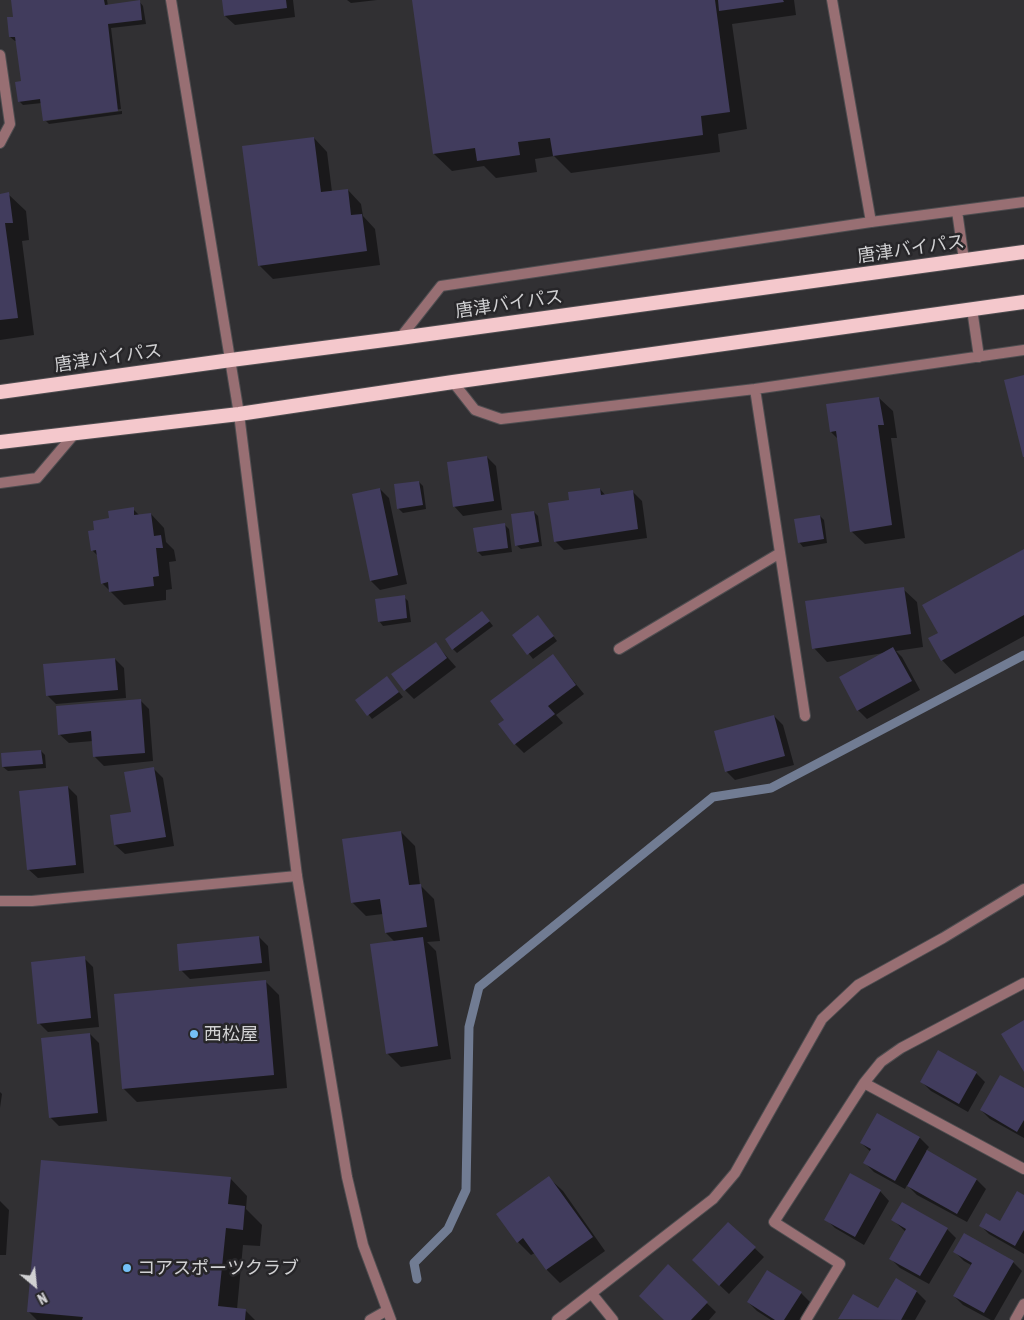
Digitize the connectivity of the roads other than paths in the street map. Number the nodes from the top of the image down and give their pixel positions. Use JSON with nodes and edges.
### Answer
{"nodes":[{"id":1,"x":171,"y":0,"type":"edge"},
{"id":2,"x":832,"y":0,"type":"edge"},
{"id":3,"x":0,"y":55,"type":"edge"},
{"id":4,"x":0,"y":143,"type":"edge"},
{"id":5,"x":1024,"y":202,"type":"edge"},
{"id":6,"x":957,"y":211,"type":"junction"},
{"id":7,"x":870,"y":222,"type":"junction"},
{"id":8,"x":1024,"y":252,"type":"edge"},
{"id":9,"x":964,"y":260,"type":"junction"},
{"id":10,"x":1024,"y":302,"type":"edge"},
{"id":11,"x":972,"y":309,"type":"junction"},
{"id":12,"x":400,"y":338,"type":"junction"},
{"id":13,"x":1024,"y":350,"type":"edge"},
{"id":14,"x":979,"y":357,"type":"junction"},
{"id":15,"x":231,"y":360,"type":"junction"},
{"id":16,"x":453,"y":382,"type":"junction"},
{"id":17,"x":755,"y":389,"type":"junction"},
{"id":18,"x":0,"y":392,"type":"edge"},
{"id":19,"x":239,"y":414,"type":"junction"},
{"id":20,"x":76,"y":432,"type":"junction"},
{"id":21,"x":0,"y":442,"type":"edge"},
{"id":22,"x":0,"y":483,"type":"edge"},
{"id":23,"x":780,"y":553,"type":"junction"},
{"id":24,"x":619,"y":649,"type":"dead end"},
{"id":25,"x":805,"y":716,"type":"dead end"},
{"id":26,"x":297,"y":876,"type":"junction"},
{"id":27,"x":1024,"y":889,"type":"edge"},
{"id":28,"x":0,"y":901,"type":"edge"},
{"id":29,"x":1024,"y":983,"type":"edge"},
{"id":30,"x":864,"y":1083,"type":"junction"},
{"id":31,"x":1024,"y":1169,"type":"edge"},
{"id":32,"x":592,"y":1294,"type":"junction"},
{"id":33,"x":1024,"y":1304,"type":"edge"},
{"id":34,"x":388,"y":1316,"type":"edge"},
{"id":35,"x":370,"y":1320,"type":"edge"},
{"id":36,"x":557,"y":1320,"type":"edge"},
{"id":37,"x":613,"y":1320,"type":"edge"},
{"id":38,"x":806,"y":1320,"type":"edge"},
{"id":39,"x":1015,"y":1320,"type":"edge"}],
"edges":[{"from":1,"to":15,"type":"street"},
{"from":2,"to":7,"type":"street"},
{"from":3,"to":4,"type":"street"},
{"from":5,"to":6,"type":"street"},
{"from":6,"to":7,"type":"street"},
{"from":6,"to":9,"type":"street"},
{"from":7,"to":12,"type":"street"},
{"from":8,"to":9,"type":"highway","name":"唐津バイパス"},
{"from":9,"to":12,"type":"highway","name":"唐津バイパス"},
{"from":10,"to":11,"type":"highway"},
{"from":11,"to":14,"type":"street"},
{"from":11,"to":16,"type":"highway"},
{"from":12,"to":15,"type":"highway","name":"唐津バイパス"},
{"from":13,"to":14,"type":"street"},
{"from":14,"to":17,"type":"street"},
{"from":15,"to":18,"type":"highway","name":"唐津バイパス"},
{"from":15,"to":19,"type":"street"},
{"from":16,"to":17,"type":"street"},
{"from":16,"to":19,"type":"highway"},
{"from":17,"to":23,"type":"street"},
{"from":19,"to":20,"type":"highway"},
{"from":19,"to":26,"type":"street"},
{"from":20,"to":21,"type":"highway"},
{"from":20,"to":22,"type":"street"},
{"from":23,"to":24,"type":"street"},
{"from":23,"to":25,"type":"street"},
{"from":26,"to":28,"type":"street"},
{"from":26,"to":34,"type":"street"},
{"from":27,"to":32,"type":"street"},
{"from":29,"to":30,"type":"street"},
{"from":30,"to":31,"type":"street"},
{"from":30,"to":38,"type":"street"},
{"from":32,"to":36,"type":"street"},
{"from":32,"to":37,"type":"street"},
{"from":33,"to":39,"type":"street"},
{"from":34,"to":35,"type":"street"}]}
